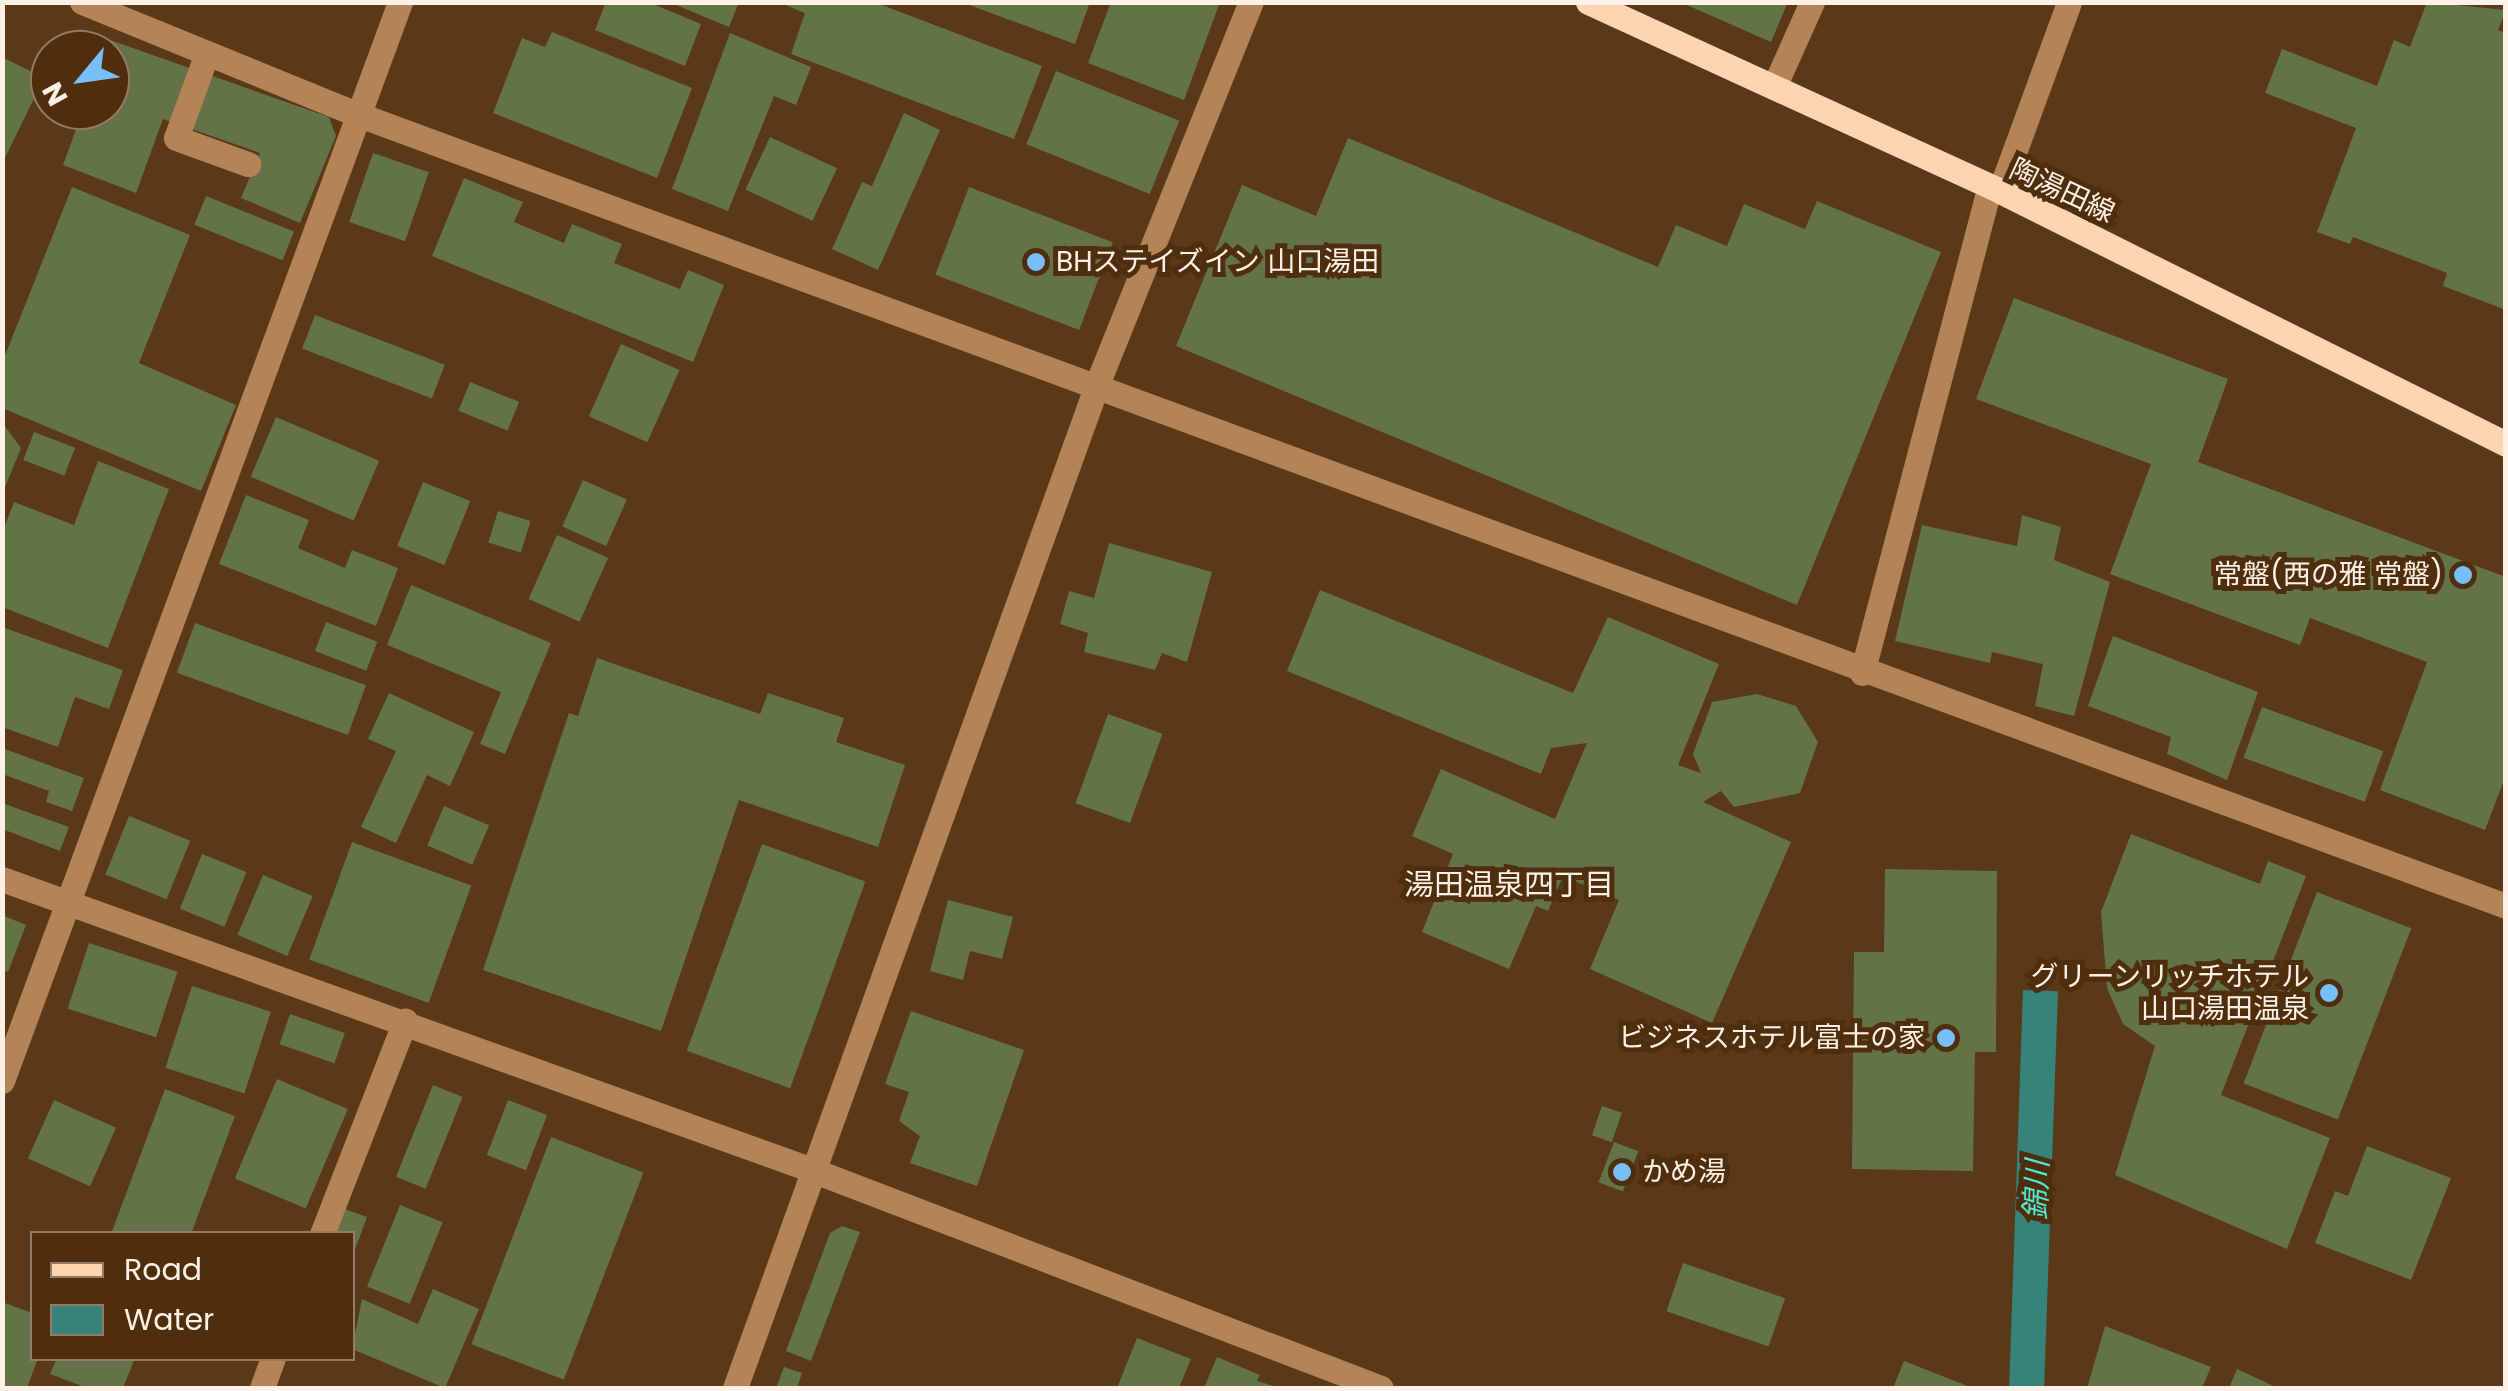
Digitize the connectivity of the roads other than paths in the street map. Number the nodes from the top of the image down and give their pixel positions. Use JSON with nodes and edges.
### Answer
{"nodes":[{"id":1,"x":82,"y":2,"type":"edge"},
{"id":2,"x":400,"y":2,"type":"edge"},
{"id":3,"x":1251,"y":2,"type":"edge"},
{"id":4,"x":1588,"y":2,"type":"edge"},
{"id":5,"x":1812,"y":2,"type":"edge"},
{"id":6,"x":2068,"y":2,"type":"edge"},
{"id":7,"x":207,"y":53,"type":"junction"},
{"id":8,"x":1774,"y":87,"type":"junction"},
{"id":9,"x":354,"y":113,"type":"junction"},
{"id":10,"x":248,"y":164,"type":"dead end"},
{"id":11,"x":1994,"y":190,"type":"junction"},
{"id":12,"x":1098,"y":382,"type":"junction"},
{"id":13,"x":2506,"y":444,"type":"edge"},
{"id":14,"x":1862,"y":673,"type":"junction"},
{"id":15,"x":2,"y":879,"type":"edge"},
{"id":16,"x":68,"y":906,"type":"junction"},
{"id":17,"x":2506,"y":906,"type":"edge"},
{"id":18,"x":405,"y":1021,"type":"junction"},
{"id":19,"x":2,"y":1081,"type":"edge"},
{"id":20,"x":812,"y":1170,"type":"junction"},
{"id":21,"x":323,"y":1231,"type":"edge"},
{"id":22,"x":273,"y":1361,"type":"edge"},
{"id":23,"x":262,"y":1388,"type":"edge"},
{"id":24,"x":735,"y":1388,"type":"edge"},
{"id":25,"x":1381,"y":1388,"type":"edge"}],
"edges":[{"from":1,"to":7,"type":"street"},
{"from":2,"to":9,"type":"street"},
{"from":3,"to":12,"type":"street"},
{"from":4,"to":8,"type":"main road","name":"陶湯田線"},
{"from":5,"to":8,"type":"street"},
{"from":6,"to":11,"type":"street"},
{"from":7,"to":9,"type":"street"},
{"from":7,"to":10,"type":"street"},
{"from":8,"to":11,"type":"main road","name":"陶湯田線"},
{"from":9,"to":12,"type":"street"},
{"from":9,"to":16,"type":"street"},
{"from":11,"to":13,"type":"main road","name":"陶湯田線"},
{"from":11,"to":14,"type":"street"},
{"from":12,"to":14,"type":"street"},
{"from":12,"to":20,"type":"street"},
{"from":14,"to":17,"type":"street"},
{"from":15,"to":16,"type":"street"},
{"from":16,"to":18,"type":"street"},
{"from":16,"to":19,"type":"street"},
{"from":18,"to":20,"type":"street"},
{"from":18,"to":21,"type":"street"},
{"from":20,"to":24,"type":"street"},
{"from":20,"to":25,"type":"street"},
{"from":22,"to":23,"type":"street"}]}
